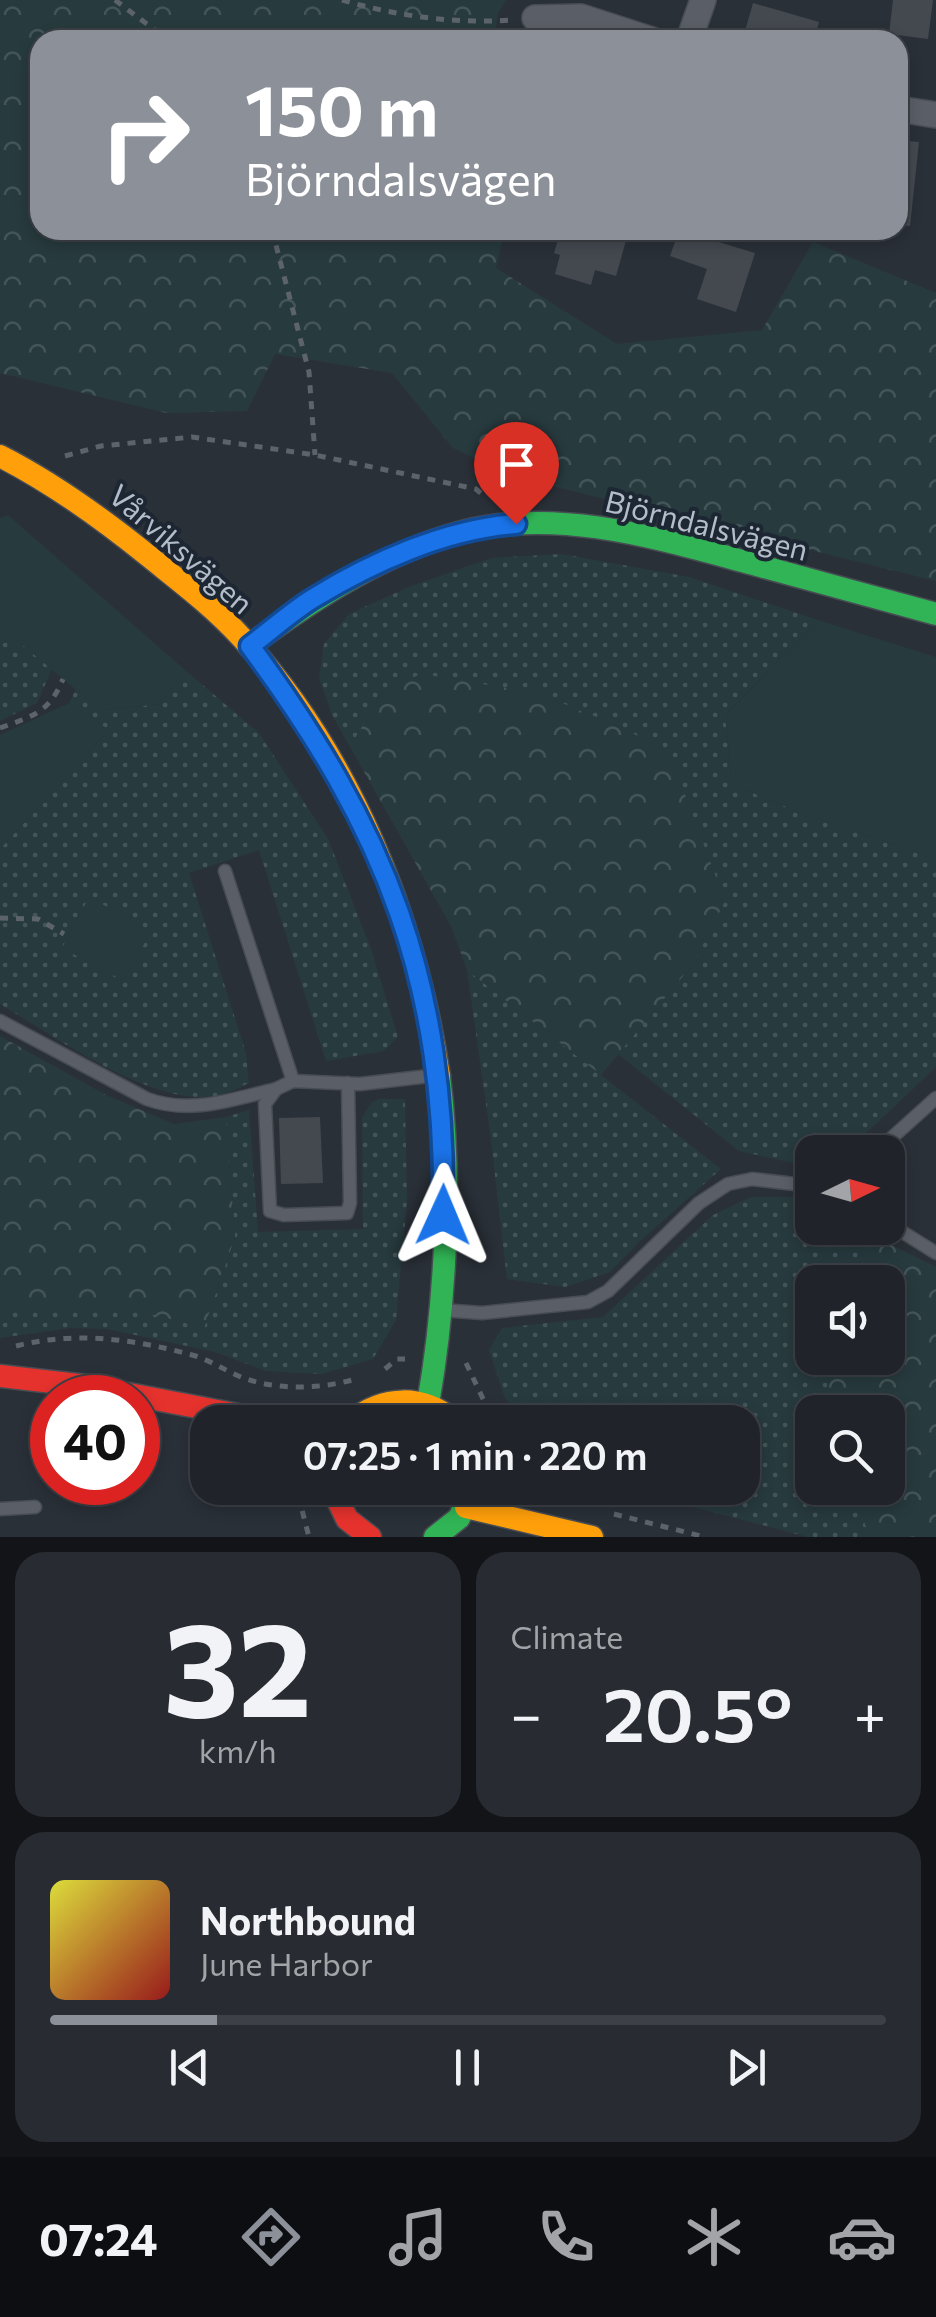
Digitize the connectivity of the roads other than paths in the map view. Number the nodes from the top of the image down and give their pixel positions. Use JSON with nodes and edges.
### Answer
{"nodes":[{"id":1,"x":703,"y":0,"type":"edge"},
{"id":2,"x":535,"y":18,"type":"road end"},
{"id":3,"x":621,"y":30,"type":"edge"},
{"id":4,"x":693,"y":30,"type":"edge"},
{"id":5,"x":908,"y":111,"type":"edge"},
{"id":6,"x":936,"y":115,"type":"edge"},
{"id":7,"x":0,"y":456,"type":"edge"},
{"id":8,"x":936,"y":614,"type":"edge"},
{"id":9,"x":250,"y":646,"type":"junction"},
{"id":10,"x":225,"y":871,"type":"dead end"},
{"id":11,"x":0,"y":1021,"type":"edge"},
{"id":12,"x":439,"y":1075,"type":"junction"},
{"id":13,"x":293,"y":1081,"type":"junction"},
{"id":14,"x":348,"y":1083,"type":"junction"},
{"id":15,"x":276,"y":1089,"type":"junction"},
{"id":16,"x":936,"y":1098,"type":"edge"},
{"id":17,"x":895,"y":1135,"type":"edge"},
{"id":18,"x":795,"y":1184,"type":"edge"},
{"id":19,"x":905,"y":1235,"type":"edge"},
{"id":20,"x":936,"y":1254,"type":"edge"},
{"id":21,"x":440,"y":1310,"type":"junction"},
{"id":22,"x":0,"y":1376,"type":"edge"},
{"id":23,"x":428,"y":1404,"type":"joint"},
{"id":24,"x":376,"y":1405,"type":"edge"},
{"id":25,"x":190,"y":1406,"type":"edge"},
{"id":26,"x":336,"y":1505,"type":"edge"},
{"id":27,"x":340,"y":1505,"type":"edge"},
{"id":28,"x":465,"y":1505,"type":"edge"},
{"id":29,"x":494,"y":1505,"type":"edge"},
{"id":30,"x":35,"y":1507,"type":"dead end"},
{"id":31,"x":0,"y":1509,"type":"edge"},
{"id":32,"x":339,"y":1537,"type":"edge"},
{"id":33,"x":370,"y":1537,"type":"edge"},
{"id":34,"x":434,"y":1537,"type":"edge"},
{"id":35,"x":592,"y":1537,"type":"edge"}],
"edges":[{"from":1,"to":4,"type":"street"},
{"from":2,"to":3,"type":"street"},
{"from":5,"to":6,"type":"street"},
{"from":7,"to":9,"type":"street","name":"Vårviksvägen"},
{"from":8,"to":9,"type":"street","name":"Björndalsvägen"},
{"from":9,"to":12,"type":"street","name":"Vårviksvägen"},
{"from":10,"to":13,"type":"lane"},
{"from":11,"to":15,"type":"lane"},
{"from":12,"to":14,"type":"lane"},
{"from":12,"to":21,"type":"street","name":"Vårviksvägen"},
{"from":13,"to":14,"type":"lane"},
{"from":13,"to":15,"type":"lane"},
{"from":14,"to":15,"type":"lane"},
{"from":16,"to":17,"type":"lane"},
{"from":18,"to":21,"type":"lane"},
{"from":19,"to":20,"type":"lane"},
{"from":21,"to":23,"type":"street","name":"Vårviksvägen"},
{"from":22,"to":25,"type":"street"},
{"from":23,"to":24,"type":"street"},
{"from":26,"to":32,"type":"street"},
{"from":27,"to":33,"type":"street"},
{"from":28,"to":34,"type":"street"},
{"from":29,"to":35,"type":"street"},
{"from":30,"to":31,"type":"lane"}]}
